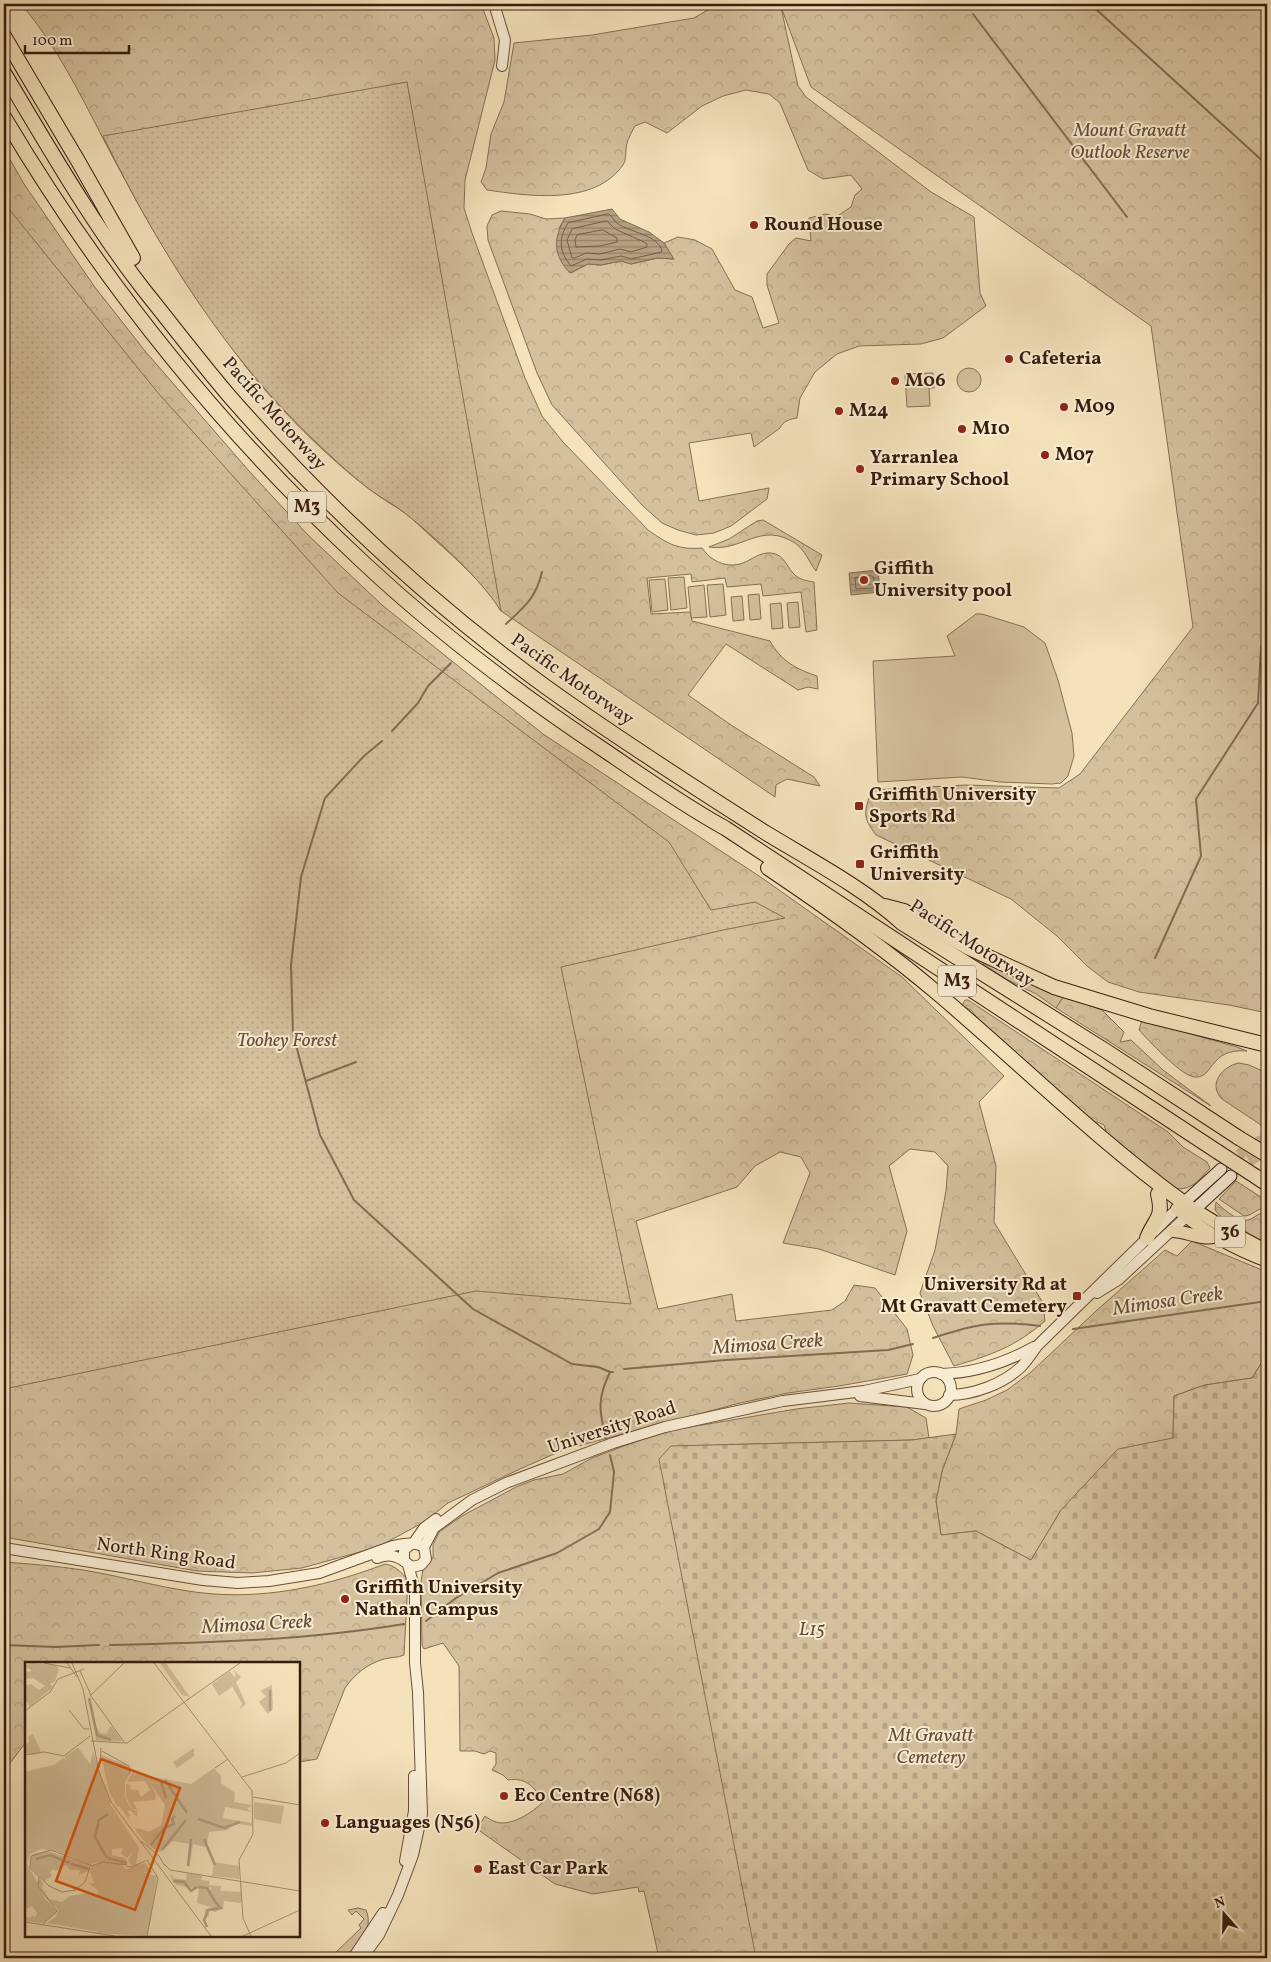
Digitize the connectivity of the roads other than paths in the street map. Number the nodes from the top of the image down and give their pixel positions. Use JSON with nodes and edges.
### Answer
{"nodes":[{"id":1,"x":494,"y":4,"type":"edge"},
{"id":2,"x":4,"y":36,"type":"edge"},
{"id":3,"x":502,"y":66,"type":"dead end"},
{"id":4,"x":4,"y":73,"type":"edge"},
{"id":5,"x":4,"y":117,"type":"edge"},
{"id":6,"x":160,"y":308,"type":"junction"},
{"id":7,"x":695,"y":812,"type":"junction"},
{"id":8,"x":882,"y":905,"type":"junction"},
{"id":9,"x":1267,"y":1045,"type":"edge"},
{"id":10,"x":1267,"y":1155,"type":"edge"},
{"id":11,"x":1139,"y":1171,"type":"junction"},
{"id":12,"x":1226,"y":1172,"type":"tunnel mouth"},
{"id":13,"x":1267,"y":1184,"type":"edge"},
{"id":14,"x":1158,"y":1194,"type":"junction"},
{"id":15,"x":1185,"y":1210,"type":"junction"},
{"id":16,"x":1172,"y":1231,"type":"junction"},
{"id":17,"x":1216,"y":1236,"type":"junction"},
{"id":18,"x":1147,"y":1238,"type":"junction"},
{"id":19,"x":1267,"y":1251,"type":"edge"},
{"id":20,"x":1267,"y":1261,"type":"edge"},
{"id":21,"x":1082,"y":1304,"type":"junction"},
{"id":22,"x":1037,"y":1346,"type":"junction"},
{"id":23,"x":941,"y":1374,"type":"junction"},
{"id":24,"x":920,"y":1379,"type":"junction"},
{"id":25,"x":837,"y":1395,"type":"junction"},
{"id":26,"x":949,"y":1395,"type":"junction"},
{"id":27,"x":925,"y":1404,"type":"junction"},
{"id":28,"x":470,"y":1502,"type":"junction"},
{"id":29,"x":411,"y":1544,"type":"junction"},
{"id":30,"x":424,"y":1547,"type":"junction"},
{"id":31,"x":4,"y":1548,"type":"edge"},
{"id":32,"x":4,"y":1553,"type":"edge"},
{"id":33,"x":406,"y":1563,"type":"junction"},
{"id":34,"x":421,"y":1565,"type":"junction"},
{"id":35,"x":415,"y":1590,"type":"junction"},
{"id":36,"x":415,"y":1663,"type":"junction"},
{"id":37,"x":353,"y":1958,"type":"edge"},
{"id":38,"x":362,"y":1958,"type":"edge"}],
"edges":[{"from":1,"to":3,"type":"street"},
{"from":2,"to":6,"type":"highway"},
{"from":4,"to":6,"type":"highway","name":"Pacific Motorway","number":"M3"},
{"from":5,"to":7,"type":"highway","name":"Pacific Motorway","number":"M3"},
{"from":6,"to":8,"type":"highway","name":"Pacific Motorway","number":"M3"},
{"from":7,"to":11,"type":"highway"},
{"from":7,"to":13,"type":"highway","name":"Pacific Motorway","number":"M3","bridge":true},
{"from":8,"to":9,"type":"highway"},
{"from":8,"to":10,"type":"highway","name":"Pacific Motorway","number":"M3","bridge":true},
{"from":11,"to":14,"type":"highway"},
{"from":11,"to":15,"type":"highway"},
{"from":12,"to":15,"type":"main road"},
{"from":14,"to":15,"type":"highway"},
{"from":14,"to":18,"type":"highway"},
{"from":15,"to":16,"type":"street"},
{"from":15,"to":17,"type":"main road"},
{"from":15,"to":18,"type":"street"},
{"from":15,"to":19,"type":"main road","number":"36"},
{"from":16,"to":17,"type":"main road"},
{"from":16,"to":21,"type":"street"},
{"from":17,"to":20,"type":"main road"},
{"from":18,"to":21,"type":"street"},
{"from":21,"to":22,"type":"street"},
{"from":22,"to":23,"type":"street"},
{"from":22,"to":26,"type":"street"},
{"from":23,"to":24,"type":"street"},
{"from":23,"to":26,"type":"street"},
{"from":24,"to":25,"type":"street","name":"University Road"},
{"from":24,"to":27,"type":"street"},
{"from":25,"to":27,"type":"street","name":"University Road"},
{"from":25,"to":28,"type":"street","name":"University Road"},
{"from":26,"to":27,"type":"street"},
{"from":28,"to":29,"type":"street"},
{"from":28,"to":30,"type":"street","name":"University Road"},
{"from":29,"to":30,"type":"street"},
{"from":29,"to":31,"type":"street","name":"North Ring Road"},
{"from":29,"to":33,"type":"street"},
{"from":30,"to":34,"type":"street"},
{"from":32,"to":33,"type":"street","name":"North Ring Road"},
{"from":33,"to":34,"type":"street"},
{"from":33,"to":35,"type":"street"},
{"from":34,"to":35,"type":"street"},
{"from":35,"to":36,"type":"street"},
{"from":36,"to":37,"type":"street"},
{"from":36,"to":38,"type":"street"}]}
